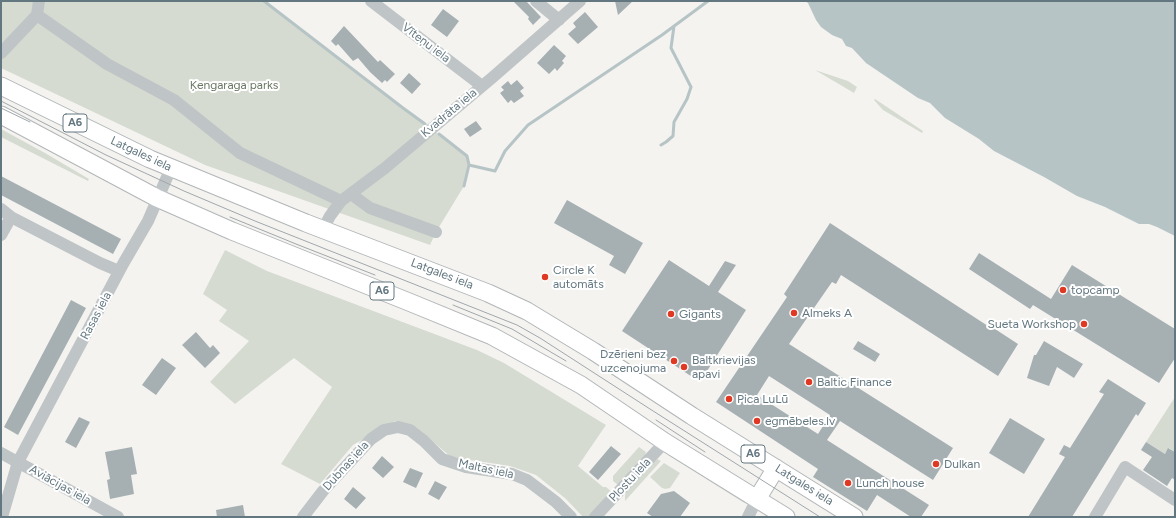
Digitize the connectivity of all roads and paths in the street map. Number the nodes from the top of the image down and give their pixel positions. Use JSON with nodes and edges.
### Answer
{"nodes":[{"id":1,"x":39,"y":1,"type":"edge"},
{"id":2,"x":371,"y":1,"type":"edge"},
{"id":3,"x":536,"y":1,"type":"edge"},
{"id":4,"x":580,"y":1,"type":"edge"},
{"id":5,"x":37,"y":15,"type":"junction"},
{"id":6,"x":559,"y":20,"type":"junction"},
{"id":7,"x":1,"y":53,"type":"edge"},
{"id":8,"x":1,"y":86,"type":"edge"},
{"id":9,"x":482,"y":86,"type":"junction"},
{"id":10,"x":1,"y":115,"type":"edge"},
{"id":11,"x":171,"y":168,"type":"junction"},
{"id":12,"x":351,"y":194,"type":"junction"},
{"id":13,"x":157,"y":198,"type":"junction"},
{"id":14,"x":341,"y":201,"type":"junction"},
{"id":15,"x":1,"y":209,"type":"edge"},
{"id":16,"x":11,"y":216,"type":"junction"},
{"id":17,"x":323,"y":229,"type":"junction"},
{"id":18,"x":436,"y":232,"type":"dead end"},
{"id":19,"x":1,"y":235,"type":"edge"},
{"id":20,"x":119,"y":271,"type":"junction"},
{"id":21,"x":398,"y":427,"type":"joint"},
{"id":22,"x":664,"y":442,"type":"junction"},
{"id":23,"x":1,"y":453,"type":"edge"},
{"id":24,"x":18,"y":462,"type":"junction"},
{"id":25,"x":776,"y":468,"type":"junction"},
{"id":26,"x":757,"y":499,"type":"junction"},
{"id":27,"x":1175,"y":500,"type":"edge"},
{"id":28,"x":2,"y":517,"type":"edge"},
{"id":29,"x":118,"y":517,"type":"edge"},
{"id":30,"x":303,"y":517,"type":"edge"},
{"id":31,"x":571,"y":517,"type":"edge"},
{"id":32,"x":595,"y":517,"type":"edge"},
{"id":33,"x":748,"y":517,"type":"edge"},
{"id":34,"x":786,"y":517,"type":"edge"},
{"id":35,"x":854,"y":517,"type":"edge"},
{"id":36,"x":1095,"y":517,"type":"edge"}],
"edges":[{"from":1,"to":5,"type":"street"},
{"from":2,"to":9,"type":"street","name":"Vīteņu iela"},
{"from":3,"to":6,"type":"street"},
{"from":4,"to":6,"type":"street","name":"Kvadrāta iela"},
{"from":5,"to":7,"type":"street"},
{"from":5,"to":14,"type":"street"},
{"from":6,"to":9,"type":"street","name":"Kvadrāta iela"},
{"from":8,"to":11,"type":"highway","name":"Latgales iela","number":"A6"},
{"from":9,"to":12,"type":"street","name":"Kvadrāta iela"},
{"from":10,"to":13,"type":"highway","number":"A6"},
{"from":11,"to":13,"type":"street","name":"Rasas iela"},
{"from":11,"to":17,"type":"highway","name":"Latgales iela","number":"A6"},
{"from":12,"to":14,"type":"street","name":"Kvadrāta iela"},
{"from":12,"to":18,"type":"street"},
{"from":13,"to":20,"type":"street","name":"Rasas iela"},
{"from":13,"to":22,"type":"highway","number":"A6"},
{"from":14,"to":17,"type":"street","name":"Kvadrāta iela"},
{"from":15,"to":16,"type":"street"},
{"from":16,"to":19,"type":"street"},
{"from":16,"to":20,"type":"street"},
{"from":17,"to":25,"type":"highway","name":"Latgales iela","number":"A6"},
{"from":20,"to":24,"type":"street","name":"Rasas iela"},
{"from":21,"to":30,"type":"street","name":"Dubnas iela"},
{"from":21,"to":31,"type":"street","name":"Maltas iela"},
{"from":22,"to":26,"type":"highway","number":"A6"},
{"from":22,"to":32,"type":"street","name":"Plostu iela"},
{"from":23,"to":24,"type":"street","name":"Aviācijas iela"},
{"from":24,"to":28,"type":"street","name":"Rasas iela"},
{"from":24,"to":29,"type":"street","name":"Aviācijas iela"},
{"from":25,"to":26,"type":"highway"},
{"from":25,"to":35,"type":"highway","name":"Latgales iela","number":"A6"},
{"from":26,"to":33,"type":"street"},
{"from":26,"to":34,"type":"highway","number":"A6"},
{"from":27,"to":36,"type":"street"}]}
